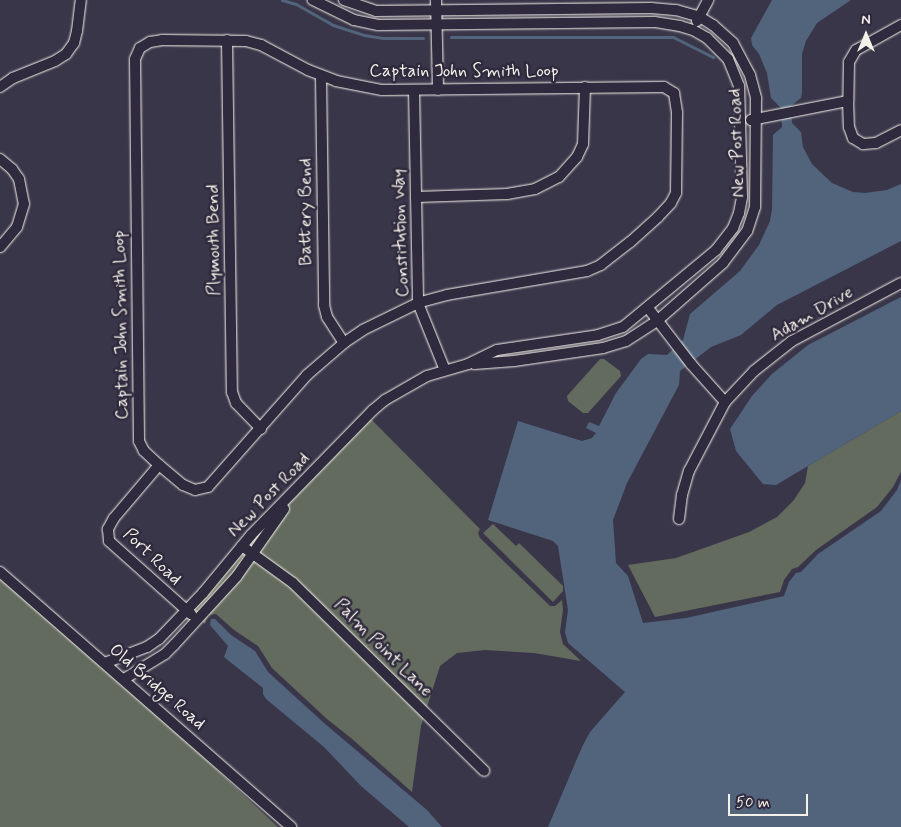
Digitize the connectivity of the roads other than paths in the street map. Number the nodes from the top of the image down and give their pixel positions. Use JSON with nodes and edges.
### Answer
{"nodes":[{"id":1,"x":81,"y":0,"type":"edge"},
{"id":2,"x":313,"y":0,"type":"edge"},
{"id":3,"x":344,"y":0,"type":"edge"},
{"id":4,"x":436,"y":0,"type":"edge"},
{"id":5,"x":708,"y":0,"type":"edge"},
{"id":6,"x":332,"y":4,"type":"edge"},
{"id":7,"x":436,"y":11,"type":"junction"},
{"id":8,"x":700,"y":17,"type":"junction"},
{"id":9,"x":437,"y":25,"type":"junction"},
{"id":10,"x":901,"y":25,"type":"edge"},
{"id":11,"x":693,"y":30,"type":"junction"},
{"id":12,"x":227,"y":40,"type":"junction"},
{"id":13,"x":321,"y":76,"type":"junction"},
{"id":14,"x":0,"y":87,"type":"edge"},
{"id":15,"x":585,"y":87,"type":"junction"},
{"id":16,"x":414,"y":90,"type":"junction"},
{"id":17,"x":438,"y":90,"type":"junction"},
{"id":18,"x":848,"y":101,"type":"junction"},
{"id":19,"x":756,"y":120,"type":"junction"},
{"id":20,"x":741,"y":122,"type":"junction"},
{"id":21,"x":901,"y":130,"type":"edge"},
{"id":22,"x":0,"y":159,"type":"edge"},
{"id":23,"x":416,"y":197,"type":"junction"},
{"id":24,"x":0,"y":247,"type":"edge"},
{"id":25,"x":901,"y":283,"type":"edge"},
{"id":26,"x":418,"y":303,"type":"junction"},
{"id":27,"x":648,"y":308,"type":"junction"},
{"id":28,"x":657,"y":320,"type":"junction"},
{"id":29,"x":344,"y":343,"type":"junction"},
{"id":30,"x":468,"y":364,"type":"junction"},
{"id":31,"x":445,"y":370,"type":"junction"},
{"id":32,"x":725,"y":402,"type":"junction"},
{"id":33,"x":261,"y":428,"type":"junction"},
{"id":34,"x":160,"y":465,"type":"junction"},
{"id":35,"x":297,"y":488,"type":"junction"},
{"id":36,"x":679,"y":519,"type":"dead end"},
{"id":37,"x":242,"y":546,"type":"junction"},
{"id":38,"x":254,"y":554,"type":"junction"},
{"id":39,"x":0,"y":572,"type":"edge"},
{"id":40,"x":186,"y":610,"type":"junction"},
{"id":41,"x":197,"y":619,"type":"junction"},
{"id":42,"x":105,"y":663,"type":"junction"},
{"id":43,"x":124,"y":680,"type":"junction"},
{"id":44,"x":484,"y":771,"type":"dead end"},
{"id":45,"x":291,"y":827,"type":"edge"}],
"edges":[{"from":1,"to":14,"type":"street"},
{"from":2,"to":6,"type":"street","name":"New Post Road"},
{"from":3,"to":7,"type":"street","name":"New Post Road"},
{"from":4,"to":7,"type":"street"},
{"from":5,"to":8,"type":"street"},
{"from":6,"to":9,"type":"street","name":"New Post Road"},
{"from":7,"to":8,"type":"street","name":"New Post Road"},
{"from":7,"to":9,"type":"street"},
{"from":8,"to":11,"type":"street"},
{"from":8,"to":19,"type":"street","name":"New Post Road"},
{"from":9,"to":11,"type":"street","name":"New Post Road"},
{"from":9,"to":17,"type":"street"},
{"from":10,"to":18,"type":"street"},
{"from":11,"to":20,"type":"street","name":"New Post Road"},
{"from":12,"to":13,"type":"street","name":"Captain John Smith Loop"},
{"from":12,"to":33,"type":"street","name":"Plymouth Bend"},
{"from":12,"to":34,"type":"street","name":"Captain John Smith Loop"},
{"from":13,"to":16,"type":"street","name":"Captain John Smith Loop"},
{"from":13,"to":29,"type":"street","name":"Battery Bend"},
{"from":15,"to":17,"type":"street","name":"Captain John Smith Loop"},
{"from":15,"to":23,"type":"street"},
{"from":15,"to":26,"type":"street","name":"Captain John Smith Loop"},
{"from":16,"to":17,"type":"street","name":"Captain John Smith Loop"},
{"from":16,"to":23,"type":"street","name":"Constitution Way"},
{"from":18,"to":19,"type":"street"},
{"from":18,"to":21,"type":"street"},
{"from":19,"to":20,"type":"street"},
{"from":19,"to":28,"type":"street","name":"New Post Road"},
{"from":20,"to":27,"type":"street","name":"New Post Road"},
{"from":22,"to":24,"type":"street"},
{"from":23,"to":26,"type":"street","name":"Constitution Way"},
{"from":25,"to":32,"type":"street","name":"Adam Drive"},
{"from":26,"to":29,"type":"street","name":"Captain John Smith Loop"},
{"from":26,"to":31,"type":"street","name":"Constitution Way"},
{"from":27,"to":28,"type":"street"},
{"from":27,"to":30,"type":"street","name":"New Post Road"},
{"from":28,"to":30,"type":"street","name":"New Post Road"},
{"from":28,"to":32,"type":"street"},
{"from":29,"to":33,"type":"street","name":"Captain John Smith Loop"},
{"from":30,"to":31,"type":"street","name":"New Post Road"},
{"from":31,"to":35,"type":"street","name":"New Post Road"},
{"from":32,"to":36,"type":"street","name":"Adam Drive"},
{"from":33,"to":34,"type":"street","name":"Captain John Smith Loop"},
{"from":34,"to":40,"type":"street","name":"Port Road"},
{"from":35,"to":37,"type":"street","name":"New Post Road"},
{"from":35,"to":38,"type":"street"},
{"from":37,"to":38,"type":"street","name":"Palm Point Lane"},
{"from":37,"to":40,"type":"street","name":"New Post Road"},
{"from":38,"to":41,"type":"street"},
{"from":38,"to":44,"type":"street","name":"Palm Point Lane"},
{"from":39,"to":42,"type":"street","name":"Old Bridge Road"},
{"from":40,"to":41,"type":"street","name":"Port Road"},
{"from":40,"to":42,"type":"street","name":"New Post Road"},
{"from":41,"to":43,"type":"street"},
{"from":42,"to":43,"type":"street","name":"Old Bridge Road"},
{"from":43,"to":45,"type":"street","name":"Old Bridge Road"}]}
